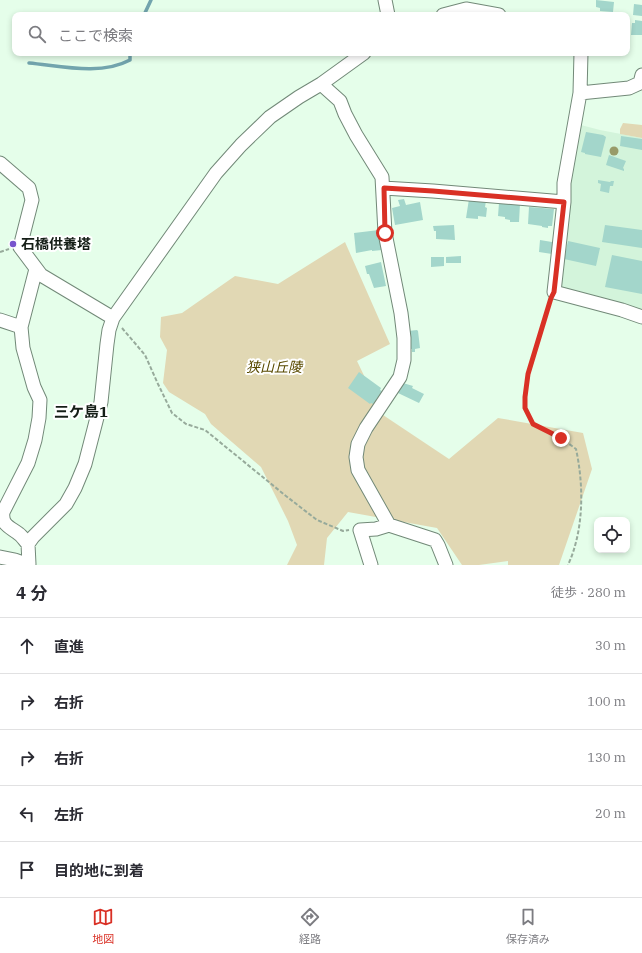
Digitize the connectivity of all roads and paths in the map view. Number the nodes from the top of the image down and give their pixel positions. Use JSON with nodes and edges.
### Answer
{"nodes":[{"id":1,"x":385,"y":0,"type":"edge"},
{"id":2,"x":467,"y":5,"type":"edge"},
{"id":3,"x":387,"y":12,"type":"edge"},
{"id":4,"x":450,"y":12,"type":"edge"},
{"id":5,"x":489,"y":12,"type":"edge"},
{"id":6,"x":360,"y":56,"type":"edge"},
{"id":7,"x":581,"y":56,"type":"edge"},
{"id":8,"x":641,"y":81,"type":"edge"},
{"id":9,"x":322,"y":84,"type":"junction"},
{"id":10,"x":580,"y":93,"type":"junction"},
{"id":11,"x":0,"y":163,"type":"edge"},
{"id":12,"x":384,"y":188,"type":"junction"},
{"id":13,"x":564,"y":202,"type":"junction"},
{"id":14,"x":36,"y":269,"type":"junction"},
{"id":15,"x":554,"y":292,"type":"junction"},
{"id":16,"x":642,"y":316,"type":"edge"},
{"id":17,"x":113,"y":318,"type":"junction"},
{"id":18,"x":0,"y":320,"type":"edge"},
{"id":19,"x":21,"y":326,"type":"junction"},
{"id":20,"x":389,"y":525,"type":"junction"},
{"id":21,"x":360,"y":530,"type":"junction"},
{"id":22,"x":28,"y":544,"type":"junction"},
{"id":23,"x":0,"y":557,"type":"edge"},
{"id":24,"x":29,"y":565,"type":"edge"},
{"id":25,"x":371,"y":565,"type":"edge"},
{"id":26,"x":446,"y":565,"type":"edge"},
{"id":27,"x":568,"y":565,"type":"edge"}],
"edges":[{"from":1,"to":3,"type":"street"},
{"from":2,"to":4,"type":"street"},
{"from":2,"to":5,"type":"street"},
{"from":6,"to":9,"type":"street"},
{"from":7,"to":10,"type":"street"},
{"from":8,"to":10,"type":"street"},
{"from":9,"to":12,"type":"street"},
{"from":9,"to":17,"type":"street"},
{"from":10,"to":13,"type":"street"},
{"from":11,"to":14,"type":"street"},
{"from":12,"to":13,"type":"street"},
{"from":12,"to":20,"type":"street"},
{"from":13,"to":15,"type":"street"},
{"from":14,"to":17,"type":"street"},
{"from":14,"to":19,"type":"street"},
{"from":15,"to":16,"type":"street"},
{"from":15,"to":27,"type":"path"},
{"from":17,"to":21,"type":"path"},
{"from":17,"to":22,"type":"street"},
{"from":18,"to":19,"type":"street"},
{"from":19,"to":22,"type":"street"},
{"from":20,"to":21,"type":"street"},
{"from":20,"to":26,"type":"street"},
{"from":21,"to":25,"type":"street"},
{"from":22,"to":24,"type":"street"},
{"from":23,"to":24,"type":"street"}]}
